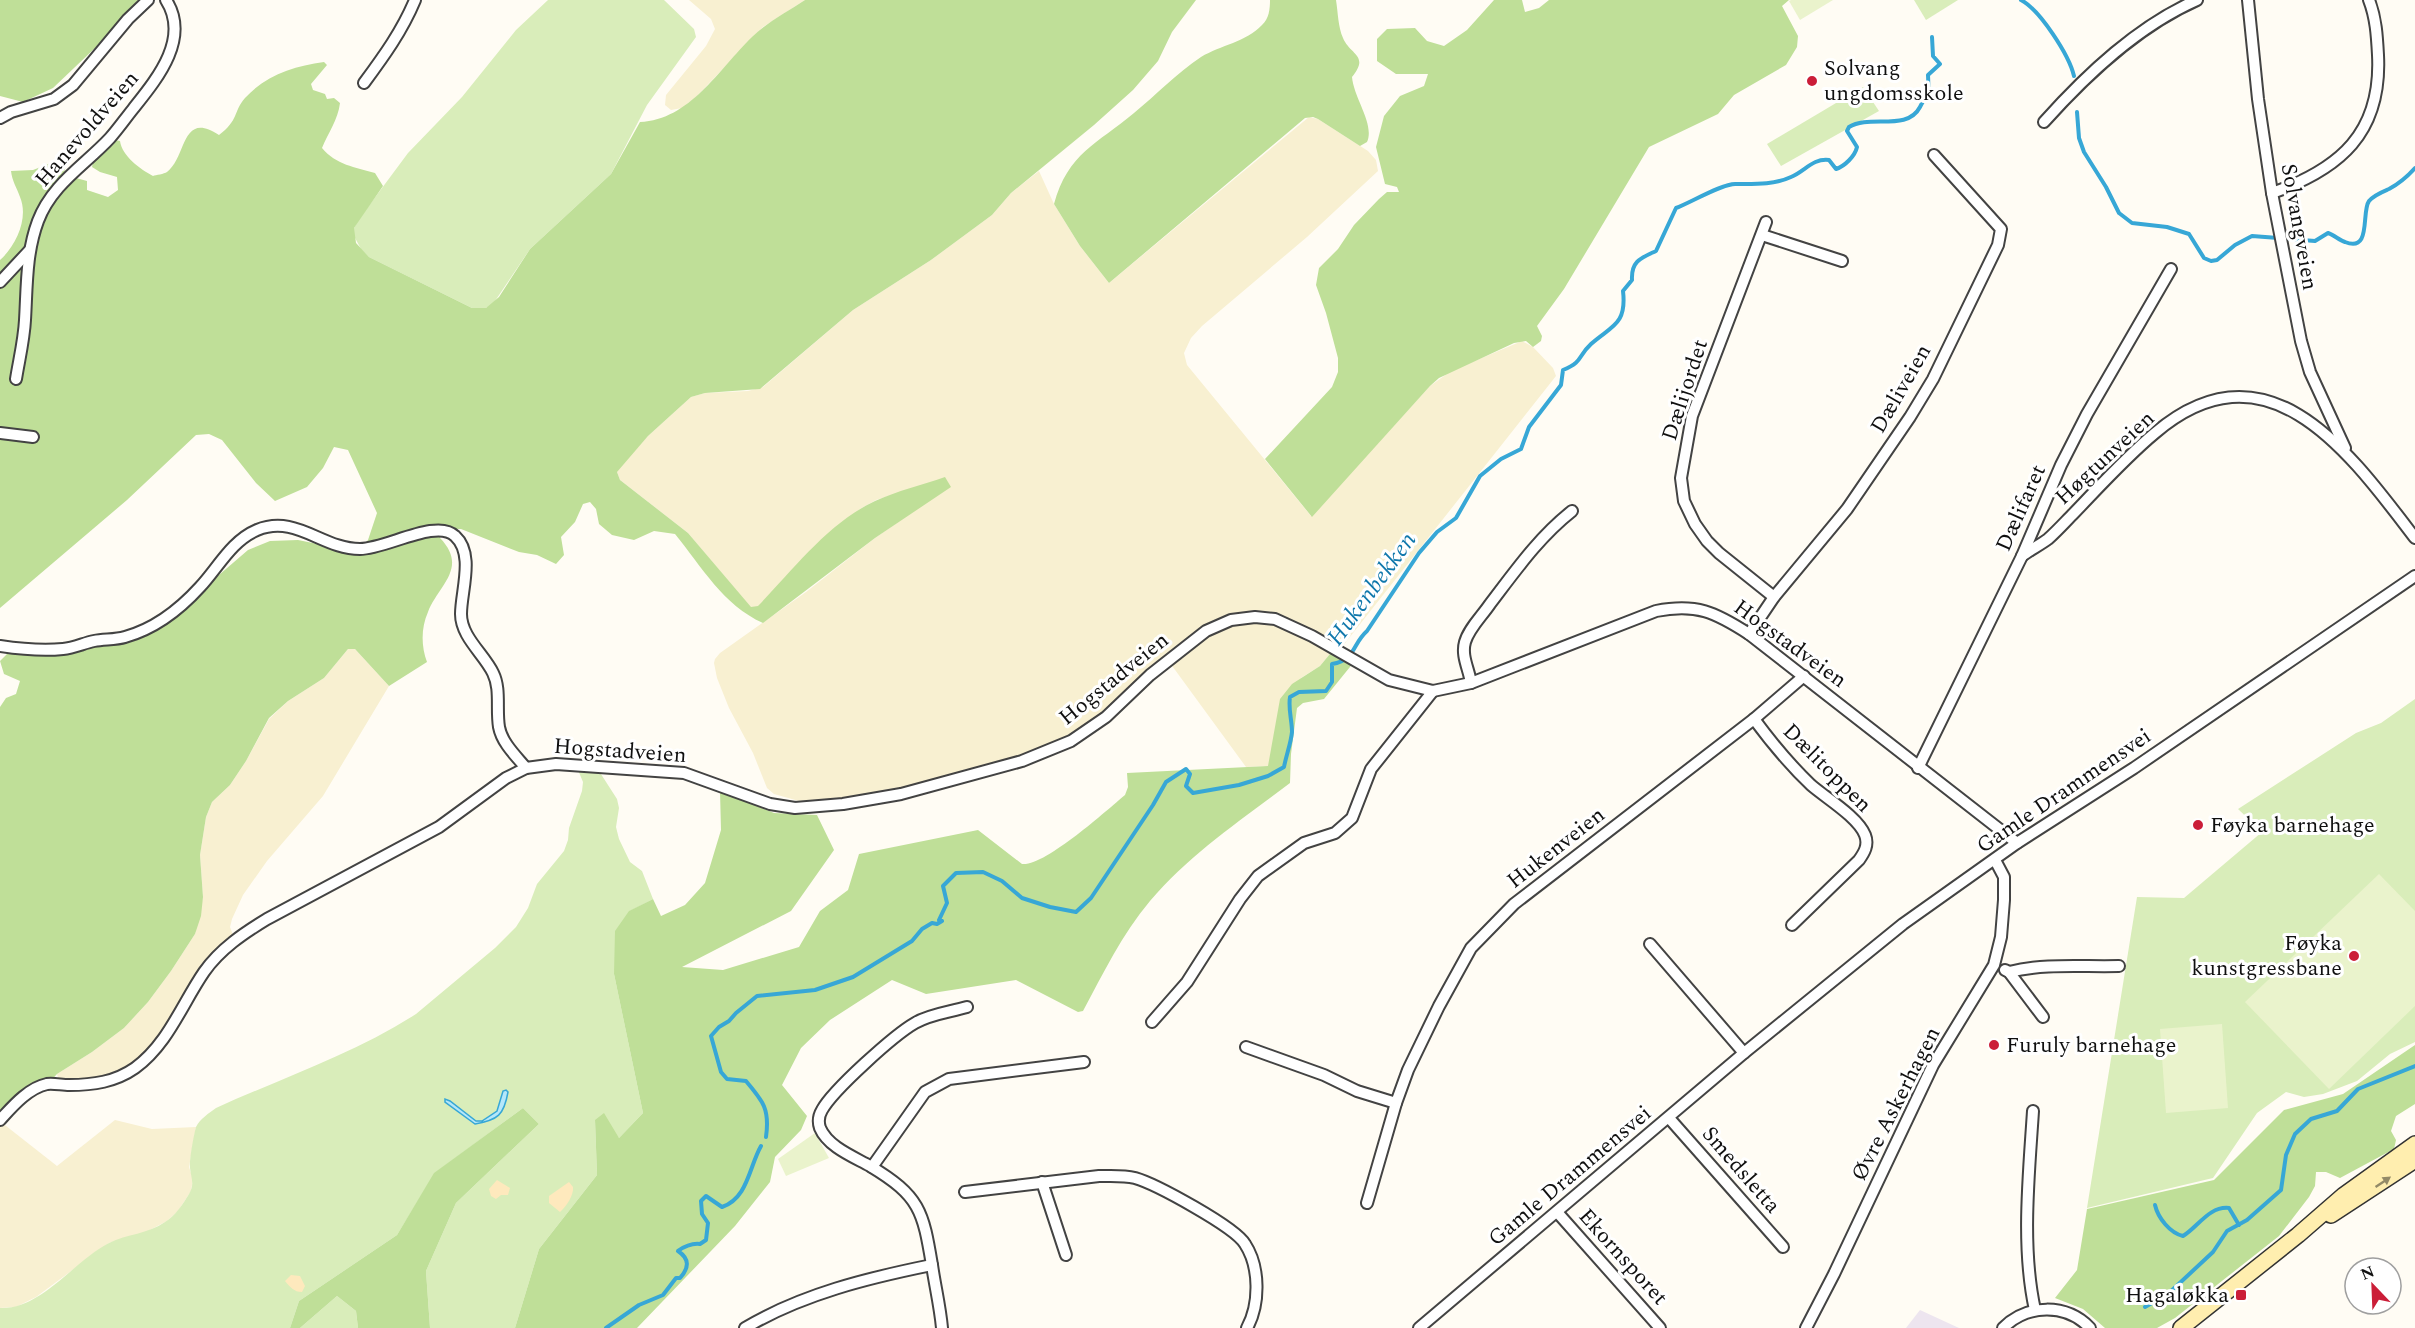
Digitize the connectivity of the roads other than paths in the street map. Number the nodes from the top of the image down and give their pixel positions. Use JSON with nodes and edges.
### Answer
{"nodes":[{"id":1,"x":148,"y":0,"type":"edge"},
{"id":2,"x":166,"y":0,"type":"edge"},
{"id":3,"x":415,"y":0,"type":"edge"},
{"id":4,"x":2197,"y":0,"type":"edge"},
{"id":5,"x":2248,"y":0,"type":"edge"},
{"id":6,"x":2369,"y":0,"type":"edge"},
{"id":7,"x":364,"y":83,"type":"dead end"},
{"id":8,"x":0,"y":118,"type":"edge"},
{"id":9,"x":2044,"y":122,"type":"dead end"},
{"id":10,"x":1934,"y":155,"type":"dead end"},
{"id":11,"x":2272,"y":193,"type":"junction"},
{"id":12,"x":1766,"y":222,"type":"dead end"},
{"id":13,"x":1762,"y":235,"type":"junction"},
{"id":14,"x":29,"y":251,"type":"junction"},
{"id":15,"x":1842,"y":261,"type":"dead end"},
{"id":16,"x":2171,"y":269,"type":"dead end"},
{"id":17,"x":0,"y":282,"type":"edge"},
{"id":18,"x":16,"y":379,"type":"dead end"},
{"id":19,"x":0,"y":433,"type":"edge"},
{"id":20,"x":33,"y":437,"type":"dead end"},
{"id":21,"x":2347,"y":451,"type":"junction"},
{"id":22,"x":1572,"y":511,"type":"dead end"},
{"id":23,"x":2415,"y":538,"type":"edge"},
{"id":24,"x":2022,"y":556,"type":"junction"},
{"id":25,"x":2415,"y":576,"type":"edge"},
{"id":26,"x":1774,"y":597,"type":"junction"},
{"id":27,"x":1749,"y":634,"type":"junction"},
{"id":28,"x":0,"y":646,"type":"edge"},
{"id":29,"x":1804,"y":676,"type":"junction"},
{"id":30,"x":1471,"y":683,"type":"junction"},
{"id":31,"x":1433,"y":692,"type":"junction"},
{"id":32,"x":1754,"y":718,"type":"junction"},
{"id":33,"x":526,"y":768,"type":"junction"},
{"id":34,"x":1918,"y":768,"type":"junction"},
{"id":35,"x":2017,"y":843,"type":"junction"},
{"id":36,"x":1995,"y":860,"type":"junction"},
{"id":37,"x":1792,"y":925,"type":"dead end"},
{"id":38,"x":1650,"y":944,"type":"dead end"},
{"id":39,"x":1994,"y":965,"type":"junction"},
{"id":40,"x":2119,"y":966,"type":"dead end"},
{"id":41,"x":2009,"y":972,"type":"junction"},
{"id":42,"x":967,"y":1007,"type":"dead end"},
{"id":43,"x":2043,"y":1017,"type":"dead end"},
{"id":44,"x":1152,"y":1022,"type":"dead end"},
{"id":45,"x":1246,"y":1047,"type":"dead end"},
{"id":46,"x":1744,"y":1053,"type":"junction"},
{"id":47,"x":1084,"y":1062,"type":"dead end"},
{"id":48,"x":1396,"y":1103,"type":"junction"},
{"id":49,"x":2033,"y":1111,"type":"dead end"},
{"id":50,"x":1669,"y":1118,"type":"junction"},
{"id":51,"x":0,"y":1120,"type":"edge"},
{"id":52,"x":2415,"y":1144,"type":"edge"},
{"id":53,"x":2415,"y":1160,"type":"edge"},
{"id":54,"x":872,"y":1167,"type":"junction"},
{"id":55,"x":1042,"y":1182,"type":"junction"},
{"id":56,"x":965,"y":1192,"type":"dead end"},
{"id":57,"x":1367,"y":1203,"type":"dead end"},
{"id":58,"x":1557,"y":1212,"type":"junction"},
{"id":59,"x":2298,"y":1235,"type":"junction"},
{"id":60,"x":1783,"y":1247,"type":"dead end"},
{"id":61,"x":1066,"y":1255,"type":"dead end"},
{"id":62,"x":932,"y":1265,"type":"junction"},
{"id":63,"x":2035,"y":1310,"type":"junction"},
{"id":64,"x":2075,"y":1317,"type":"junction"},
{"id":65,"x":2186,"y":1324,"type":"edge"},
{"id":66,"x":745,"y":1328,"type":"edge"},
{"id":67,"x":942,"y":1328,"type":"edge"},
{"id":68,"x":1248,"y":1328,"type":"edge"},
{"id":69,"x":1419,"y":1328,"type":"edge"},
{"id":70,"x":1660,"y":1328,"type":"edge"},
{"id":71,"x":1806,"y":1328,"type":"edge"},
{"id":72,"x":2004,"y":1328,"type":"edge"},
{"id":73,"x":2082,"y":1328,"type":"edge"},
{"id":74,"x":2090,"y":1328,"type":"edge"},
{"id":75,"x":2174,"y":1328,"type":"edge"}],
"edges":[{"from":1,"to":8,"type":"street","name":"Hanevoldveien"},
{"from":2,"to":14,"type":"street","name":"Hanevoldveien"},
{"from":3,"to":7,"type":"street"},
{"from":4,"to":9,"type":"street"},
{"from":5,"to":11,"type":"street","name":"Solvangveien"},
{"from":6,"to":11,"type":"street"},
{"from":10,"to":26,"type":"street","name":"Dæliveien"},
{"from":11,"to":21,"type":"street","name":"Solvangveien"},
{"from":12,"to":13,"type":"street","name":"Dælijordet"},
{"from":13,"to":15,"type":"street"},
{"from":13,"to":26,"type":"street","name":"Dælijordet"},
{"from":14,"to":17,"type":"street","name":"Hanevoldveien"},
{"from":14,"to":18,"type":"street","name":"Hanevoldveien"},
{"from":16,"to":24,"type":"street","name":"Dælifaret"},
{"from":19,"to":20,"type":"street"},
{"from":21,"to":23,"type":"street","name":"Høgtunveien"},
{"from":21,"to":24,"type":"street","name":"Høgtunveien"},
{"from":22,"to":30,"type":"street"},
{"from":24,"to":34,"type":"street","name":"Dælifaret"},
{"from":25,"to":35,"type":"street","name":"Gamle Drammensvei"},
{"from":26,"to":27,"type":"street","name":"Dæliveien"},
{"from":27,"to":29,"type":"street","name":"Hogstadveien"},
{"from":27,"to":30,"type":"street","name":"Hogstadveien"},
{"from":28,"to":33,"type":"street"},
{"from":29,"to":32,"type":"street","name":"Hukenveien"},
{"from":29,"to":34,"type":"street","name":"Hogstadveien"},
{"from":30,"to":31,"type":"street","name":"Hogstadveien"},
{"from":31,"to":33,"type":"street","name":"Hogstadveien"},
{"from":31,"to":44,"type":"street"},
{"from":32,"to":37,"type":"street","name":"Dælitoppen"},
{"from":32,"to":48,"type":"street","name":"Hukenveien"},
{"from":33,"to":51,"type":"street","name":"Hogstadveien"},
{"from":34,"to":35,"type":"street","name":"Hogstadveien"},
{"from":35,"to":36,"type":"street","name":"Gamle Drammensvei"},
{"from":36,"to":39,"type":"street","name":"Øvre Askerhagen"},
{"from":36,"to":46,"type":"street","name":"Gamle Drammensvei"},
{"from":38,"to":46,"type":"street"},
{"from":39,"to":41,"type":"street"},
{"from":39,"to":71,"type":"street","name":"Øvre Askerhagen"},
{"from":40,"to":41,"type":"street"},
{"from":41,"to":43,"type":"street"},
{"from":42,"to":54,"type":"street"},
{"from":45,"to":48,"type":"street"},
{"from":46,"to":50,"type":"street","name":"Gamle Drammensvei"},
{"from":47,"to":54,"type":"street"},
{"from":48,"to":57,"type":"street","name":"Hukenveien"},
{"from":49,"to":63,"type":"street"},
{"from":50,"to":58,"type":"street","name":"Gamle Drammensvei"},
{"from":50,"to":60,"type":"street","name":"Smedsletta"},
{"from":52,"to":59,"type":"main road"},
{"from":59,"to":53,"type":"main road","one_way":true},
{"from":54,"to":62,"type":"street"},
{"from":55,"to":56,"type":"street"},
{"from":55,"to":61,"type":"street"},
{"from":55,"to":68,"type":"street"},
{"from":58,"to":69,"type":"street","name":"Gamle Drammensvei"},
{"from":58,"to":70,"type":"street","name":"Ekornsporet"},
{"from":59,"to":65,"type":"main road"},
{"from":62,"to":66,"type":"street"},
{"from":62,"to":67,"type":"street"},
{"from":63,"to":64,"type":"street"},
{"from":63,"to":72,"type":"street"},
{"from":64,"to":73,"type":"street"},
{"from":64,"to":74,"type":"street"},
{"from":65,"to":75,"type":"main road"}]}
